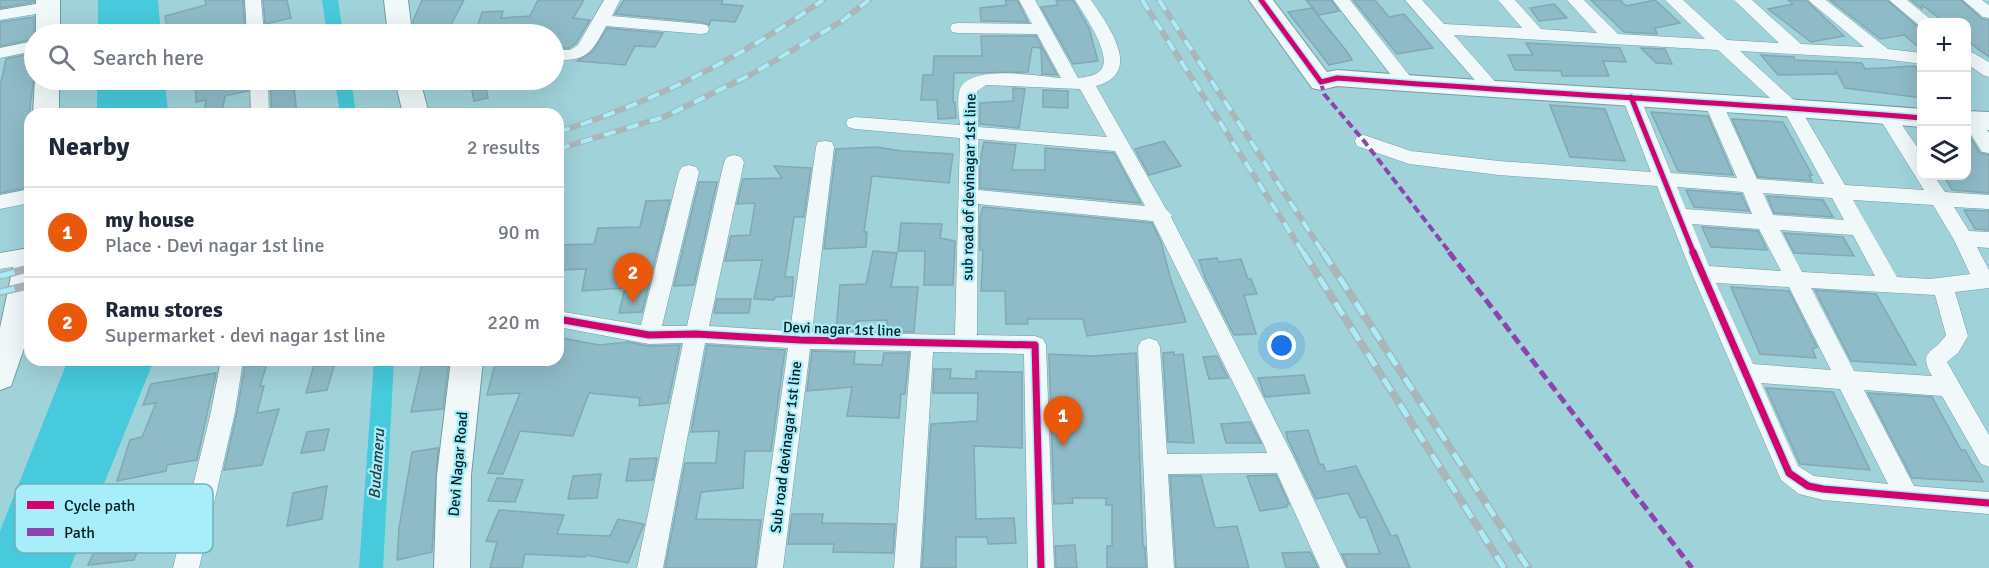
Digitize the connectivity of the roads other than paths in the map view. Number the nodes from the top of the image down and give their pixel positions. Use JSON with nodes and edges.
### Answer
{"nodes":[{"id":1,"x":253,"y":0,"type":"edge"},
{"id":2,"x":396,"y":0,"type":"edge"},
{"id":3,"x":612,"y":0,"type":"edge"},
{"id":4,"x":1028,"y":0,"type":"edge"},
{"id":5,"x":1083,"y":0,"type":"edge"},
{"id":6,"x":1261,"y":0,"type":"edge"},
{"id":7,"x":1341,"y":0,"type":"edge"},
{"id":8,"x":1413,"y":0,"type":"edge"},
{"id":9,"x":1506,"y":0,"type":"edge"},
{"id":10,"x":1575,"y":0,"type":"edge"},
{"id":11,"x":1673,"y":0,"type":"edge"},
{"id":12,"x":1742,"y":0,"type":"edge"},
{"id":13,"x":1816,"y":0,"type":"edge"},
{"id":14,"x":1897,"y":0,"type":"edge"},
{"id":15,"x":1971,"y":0,"type":"edge"},
{"id":16,"x":48,"y":3,"type":"edge"},
{"id":17,"x":1989,"y":13,"type":"edge"},
{"id":18,"x":0,"y":15,"type":"edge"},
{"id":19,"x":1921,"y":18,"type":"edge"},
{"id":20,"x":601,"y":20,"type":"junction"},
{"id":21,"x":48,"y":24,"type":"edge"},
{"id":22,"x":255,"y":24,"type":"edge"},
{"id":23,"x":399,"y":24,"type":"edge"},
{"id":24,"x":958,"y":27,"type":"dead end"},
{"id":25,"x":701,"y":29,"type":"dead end"},
{"id":26,"x":1042,"y":29,"type":"junction"},
{"id":27,"x":1439,"y":29,"type":"junction"},
{"id":28,"x":1536,"y":34,"type":"junction"},
{"id":29,"x":1612,"y":38,"type":"junction"},
{"id":30,"x":1722,"y":44,"type":"junction"},
{"id":31,"x":24,"y":48,"type":"edge"},
{"id":32,"x":1795,"y":48,"type":"junction"},
{"id":33,"x":0,"y":53,"type":"edge"},
{"id":34,"x":564,"y":54,"type":"edge"},
{"id":35,"x":1883,"y":54,"type":"junction"},
{"id":36,"x":1917,"y":58,"type":"edge"},
{"id":37,"x":1079,"y":84,"type":"junction"},
{"id":38,"x":1407,"y":84,"type":"junction"},
{"id":39,"x":47,"y":90,"type":"edge"},
{"id":40,"x":259,"y":90,"type":"edge"},
{"id":41,"x":410,"y":90,"type":"edge"},
{"id":42,"x":1493,"y":90,"type":"junction"},
{"id":43,"x":1631,"y":97,"type":"junction"},
{"id":44,"x":1713,"y":102,"type":"junction"},
{"id":45,"x":1791,"y":107,"type":"junction"},
{"id":46,"x":46,"y":108,"type":"edge"},
{"id":47,"x":260,"y":108,"type":"edge"},
{"id":48,"x":415,"y":108,"type":"edge"},
{"id":49,"x":1887,"y":116,"type":"junction"},
{"id":50,"x":1917,"y":118,"type":"edge"},
{"id":51,"x":1976,"y":121,"type":"edge"},
{"id":52,"x":855,"y":123,"type":"dead end"},
{"id":53,"x":969,"y":133,"type":"junction"},
{"id":54,"x":1364,"y":141,"type":"dead end"},
{"id":55,"x":1122,"y":145,"type":"junction"},
{"id":56,"x":825,"y":147,"type":"dead end"},
{"id":57,"x":1989,"y":147,"type":"edge"},
{"id":58,"x":734,"y":162,"type":"dead end"},
{"id":59,"x":1917,"y":162,"type":"edge"},
{"id":60,"x":689,"y":172,"type":"dead end"},
{"id":61,"x":1665,"y":180,"type":"junction"},
{"id":62,"x":1928,"y":180,"type":"edge"},
{"id":63,"x":1749,"y":183,"type":"junction"},
{"id":64,"x":1836,"y":190,"type":"junction"},
{"id":65,"x":968,"y":196,"type":"junction"},
{"id":66,"x":24,"y":197,"type":"edge"},
{"id":67,"x":1940,"y":198,"type":"junction"},
{"id":68,"x":0,"y":202,"type":"edge"},
{"id":69,"x":1989,"y":202,"type":"edge"},
{"id":70,"x":1162,"y":215,"type":"junction"},
{"id":71,"x":1679,"y":216,"type":"junction"},
{"id":72,"x":1766,"y":222,"type":"junction"},
{"id":73,"x":1858,"y":228,"type":"junction"},
{"id":74,"x":1963,"y":238,"type":"junction"},
{"id":75,"x":1989,"y":240,"type":"edge"},
{"id":76,"x":24,"y":258,"type":"edge"},
{"id":77,"x":0,"y":261,"type":"edge"},
{"id":78,"x":1702,"y":274,"type":"junction"},
{"id":79,"x":1796,"y":279,"type":"junction"},
{"id":80,"x":1986,"y":280,"type":"edge"},
{"id":81,"x":1891,"y":285,"type":"junction"},
{"id":82,"x":1943,"y":286,"type":"junction"},
{"id":83,"x":24,"y":291,"type":"edge"},
{"id":84,"x":564,"y":320,"type":"edge"},
{"id":85,"x":696,"y":334,"type":"junction"},
{"id":86,"x":649,"y":335,"type":"junction"},
{"id":87,"x":800,"y":340,"type":"junction"},
{"id":88,"x":923,"y":343,"type":"junction"},
{"id":89,"x":966,"y":344,"type":"junction"},
{"id":90,"x":1149,"y":347,"type":"dead end"},
{"id":91,"x":231,"y":366,"type":"edge"},
{"id":92,"x":466,"y":366,"type":"edge"},
{"id":93,"x":1,"y":370,"type":"edge"},
{"id":94,"x":1745,"y":373,"type":"junction"},
{"id":95,"x":1847,"y":380,"type":"junction"},
{"id":96,"x":1949,"y":387,"type":"junction"},
{"id":97,"x":1989,"y":457,"type":"edge"},
{"id":98,"x":1285,"y":463,"type":"junction"},
{"id":99,"x":1155,"y":464,"type":"junction"},
{"id":100,"x":206,"y":484,"type":"edge"},
{"id":101,"x":1907,"y":496,"type":"junction"},
{"id":102,"x":1989,"y":503,"type":"edge"},
{"id":103,"x":190,"y":553,"type":"edge"},
{"id":104,"x":186,"y":568,"type":"edge"},
{"id":105,"x":452,"y":568,"type":"edge"},
{"id":106,"x":650,"y":568,"type":"edge"},
{"id":107,"x":770,"y":568,"type":"edge"},
{"id":108,"x":908,"y":568,"type":"edge"},
{"id":109,"x":1041,"y":568,"type":"edge"},
{"id":110,"x":1161,"y":568,"type":"edge"},
{"id":111,"x":1333,"y":568,"type":"edge"}],
"edges":[{"from":1,"to":22,"type":"street"},
{"from":2,"to":23,"type":"street"},
{"from":3,"to":20,"type":"street"},
{"from":4,"to":26,"type":"street"},
{"from":5,"to":37,"type":"street"},
{"from":6,"to":38,"type":"street"},
{"from":7,"to":38,"type":"street"},
{"from":8,"to":27,"type":"street"},
{"from":9,"to":28,"type":"street"},
{"from":10,"to":29,"type":"street"},
{"from":11,"to":30,"type":"street"},
{"from":12,"to":32,"type":"street"},
{"from":13,"to":35,"type":"street"},
{"from":14,"to":19,"type":"street"},
{"from":15,"to":17,"type":"street"},
{"from":16,"to":18,"type":"street"},
{"from":16,"to":21,"type":"street"},
{"from":20,"to":25,"type":"street"},
{"from":20,"to":34,"type":"street"},
{"from":24,"to":26,"type":"street"},
{"from":26,"to":37,"type":"street"},
{"from":27,"to":28,"type":"street"},
{"from":27,"to":42,"type":"street"},
{"from":28,"to":29,"type":"street"},
{"from":29,"to":30,"type":"street"},
{"from":30,"to":32,"type":"street"},
{"from":30,"to":45,"type":"street"},
{"from":31,"to":33,"type":"street"},
{"from":32,"to":35,"type":"street"},
{"from":35,"to":36,"type":"street"},
{"from":37,"to":53,"type":"street","name":"sub road of devinagar 1st line"},
{"from":37,"to":55,"type":"street"},
{"from":38,"to":42,"type":"street"},
{"from":39,"to":46,"type":"street"},
{"from":40,"to":47,"type":"street"},
{"from":41,"to":48,"type":"street"},
{"from":42,"to":43,"type":"street"},
{"from":43,"to":44,"type":"street"},
{"from":43,"to":61,"type":"street"},
{"from":44,"to":45,"type":"street"},
{"from":44,"to":63,"type":"street"},
{"from":45,"to":49,"type":"street"},
{"from":45,"to":64,"type":"street"},
{"from":49,"to":50,"type":"street"},
{"from":49,"to":59,"type":"street"},
{"from":51,"to":57,"type":"street"},
{"from":52,"to":53,"type":"street"},
{"from":53,"to":55,"type":"street"},
{"from":53,"to":65,"type":"street","name":"sub road of devinagar 1st line"},
{"from":54,"to":61,"type":"street"},
{"from":55,"to":70,"type":"street"},
{"from":56,"to":87,"type":"street","name":"Sub road devinagar 1st line"},
{"from":58,"to":85,"type":"street"},
{"from":60,"to":86,"type":"street"},
{"from":61,"to":63,"type":"street"},
{"from":61,"to":71,"type":"street"},
{"from":62,"to":67,"type":"street"},
{"from":63,"to":64,"type":"street"},
{"from":63,"to":72,"type":"street"},
{"from":64,"to":67,"type":"street"},
{"from":64,"to":73,"type":"street"},
{"from":65,"to":70,"type":"street"},
{"from":65,"to":89,"type":"street","name":"sub road of devinagar 1st line"},
{"from":66,"to":68,"type":"street"},
{"from":67,"to":69,"type":"street"},
{"from":67,"to":74,"type":"street"},
{"from":70,"to":98,"type":"street"},
{"from":71,"to":72,"type":"street"},
{"from":71,"to":78,"type":"street"},
{"from":72,"to":73,"type":"street"},
{"from":72,"to":79,"type":"street"},
{"from":73,"to":81,"type":"street"},
{"from":74,"to":75,"type":"street"},
{"from":74,"to":80,"type":"street"},
{"from":76,"to":77,"type":"street"},
{"from":78,"to":79,"type":"street"},
{"from":78,"to":94,"type":"street"},
{"from":79,"to":81,"type":"street"},
{"from":79,"to":95,"type":"street"},
{"from":80,"to":82,"type":"street"},
{"from":81,"to":82,"type":"street"},
{"from":82,"to":96,"type":"street"},
{"from":83,"to":93,"type":"street"},
{"from":84,"to":86,"type":"street"},
{"from":85,"to":86,"type":"street","name":"Devi nagar 1st line"},
{"from":85,"to":87,"type":"street","name":"Devi nagar 1st line"},
{"from":85,"to":106,"type":"street"},
{"from":87,"to":88,"type":"street","name":"Devi nagar 1st line"},
{"from":87,"to":107,"type":"street","name":"Sub road devinagar 1st line"},
{"from":88,"to":89,"type":"street","name":"Devi nagar 1st line"},
{"from":88,"to":108,"type":"street"},
{"from":89,"to":109,"type":"street","name":"Devi nagar 1st line"},
{"from":90,"to":99,"type":"street"},
{"from":91,"to":100,"type":"street"},
{"from":92,"to":105,"type":"street","name":"Devi Nagar Road"},
{"from":94,"to":95,"type":"street"},
{"from":94,"to":101,"type":"street"},
{"from":95,"to":96,"type":"street"},
{"from":95,"to":101,"type":"street"},
{"from":96,"to":97,"type":"street"},
{"from":98,"to":99,"type":"street"},
{"from":98,"to":111,"type":"street"},
{"from":99,"to":110,"type":"street"},
{"from":101,"to":102,"type":"street"},
{"from":103,"to":104,"type":"street"}]}
